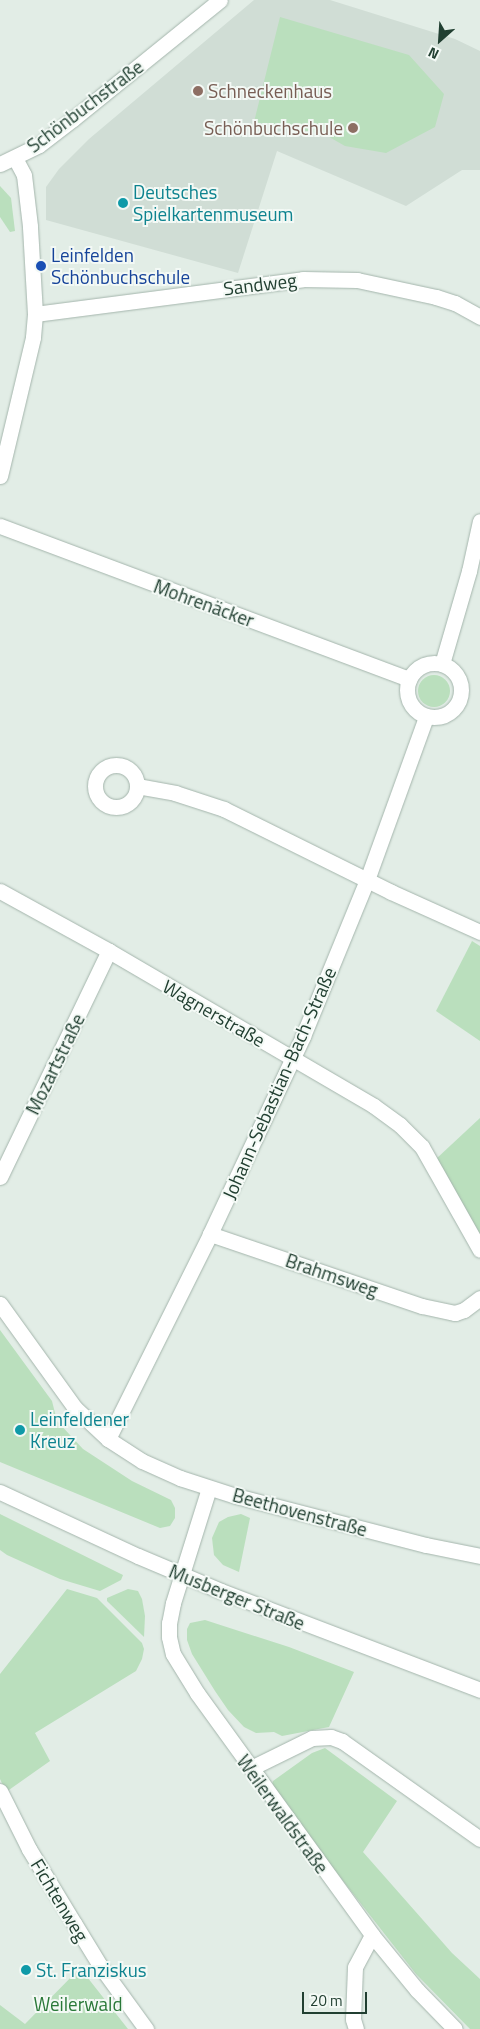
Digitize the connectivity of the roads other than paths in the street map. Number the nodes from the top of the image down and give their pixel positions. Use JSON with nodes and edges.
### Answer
{"nodes":[{"id":1,"x":220,"y":0,"type":"edge"},
{"id":2,"x":16,"y":158,"type":"junction"},
{"id":3,"x":0,"y":164,"type":"edge"},
{"id":4,"x":35,"y":314,"type":"junction"},
{"id":5,"x":480,"y":318,"type":"edge"},
{"id":6,"x":0,"y":476,"type":"edge"},
{"id":7,"x":480,"y":521,"type":"edge"},
{"id":8,"x":0,"y":526,"type":"edge"},
{"id":9,"x":475,"y":573,"type":"edge"},
{"id":10,"x":442,"y":664,"type":"junction"},
{"id":11,"x":409,"y":679,"type":"junction"},
{"id":12,"x":426,"y":717,"type":"junction"},
{"id":13,"x":137,"y":786,"type":"dead end"},
{"id":14,"x":367,"y":880,"type":"junction"},
{"id":15,"x":0,"y":891,"type":"edge"},
{"id":16,"x":480,"y":932,"type":"edge"},
{"id":17,"x":109,"y":951,"type":"junction"},
{"id":18,"x":292,"y":1059,"type":"junction"},
{"id":19,"x":0,"y":1177,"type":"edge"},
{"id":20,"x":210,"y":1234,"type":"junction"},
{"id":21,"x":480,"y":1250,"type":"edge"},
{"id":22,"x":480,"y":1298,"type":"edge"},
{"id":23,"x":0,"y":1304,"type":"edge"},
{"id":24,"x":108,"y":1439,"type":"junction"},
{"id":25,"x":209,"y":1488,"type":"junction"},
{"id":26,"x":0,"y":1492,"type":"edge"},
{"id":27,"x":480,"y":1556,"type":"edge"},
{"id":28,"x":182,"y":1575,"type":"junction"},
{"id":29,"x":480,"y":1690,"type":"edge"},
{"id":30,"x":251,"y":1768,"type":"junction"},
{"id":31,"x":0,"y":1791,"type":"edge"},
{"id":32,"x":480,"y":1839,"type":"edge"},
{"id":33,"x":372,"y":1935,"type":"junction"},
{"id":34,"x":146,"y":2029,"type":"edge"},
{"id":35,"x":356,"y":2029,"type":"edge"},
{"id":36,"x":454,"y":2029,"type":"edge"}],
"edges":[{"from":1,"to":2,"type":"street","name":"Schönbuchstraße"},
{"from":2,"to":3,"type":"street"},
{"from":2,"to":4,"type":"street","name":"Schönbuchstraße"},
{"from":4,"to":5,"type":"street","name":"Sandweg"},
{"from":4,"to":6,"type":"street","name":"Schönbuchstraße"},
{"from":7,"to":9,"type":"street"},
{"from":8,"to":11,"type":"street","name":"Mohrenäcker"},
{"from":9,"to":10,"type":"street"},
{"from":10,"to":11,"type":"street"},
{"from":10,"to":12,"type":"street"},
{"from":11,"to":12,"type":"street"},
{"from":12,"to":14,"type":"street","name":"Johann-Sebastian-Bach-Straße"},
{"from":13,"to":14,"type":"street"},
{"from":14,"to":16,"type":"street"},
{"from":14,"to":18,"type":"street","name":"Johann-Sebastian-Bach-Straße"},
{"from":15,"to":17,"type":"street","name":"Wagnerstraße"},
{"from":17,"to":18,"type":"street","name":"Wagnerstraße"},
{"from":17,"to":19,"type":"street","name":"Mozartstraße"},
{"from":18,"to":20,"type":"street","name":"Johann-Sebastian-Bach-Straße"},
{"from":18,"to":21,"type":"street","name":"Wagnerstraße"},
{"from":20,"to":22,"type":"street","name":"Brahmsweg"},
{"from":20,"to":24,"type":"street","name":"Johann-Sebastian-Bach-Straße"},
{"from":23,"to":24,"type":"street"},
{"from":24,"to":25,"type":"street"},
{"from":25,"to":27,"type":"street","name":"Beethovenstraße"},
{"from":25,"to":28,"type":"street","name":"Beethovenstraße"},
{"from":26,"to":28,"type":"street","name":"Musberger Straße"},
{"from":28,"to":29,"type":"street","name":"Musberger Straße"},
{"from":28,"to":30,"type":"street","name":"Weilerwaldstraße"},
{"from":30,"to":32,"type":"street"},
{"from":30,"to":33,"type":"street","name":"Weilerwaldstraße"},
{"from":31,"to":34,"type":"street","name":"Fichtenweg"},
{"from":33,"to":35,"type":"street"},
{"from":33,"to":36,"type":"street","name":"Weilerwaldstraße"}]}
